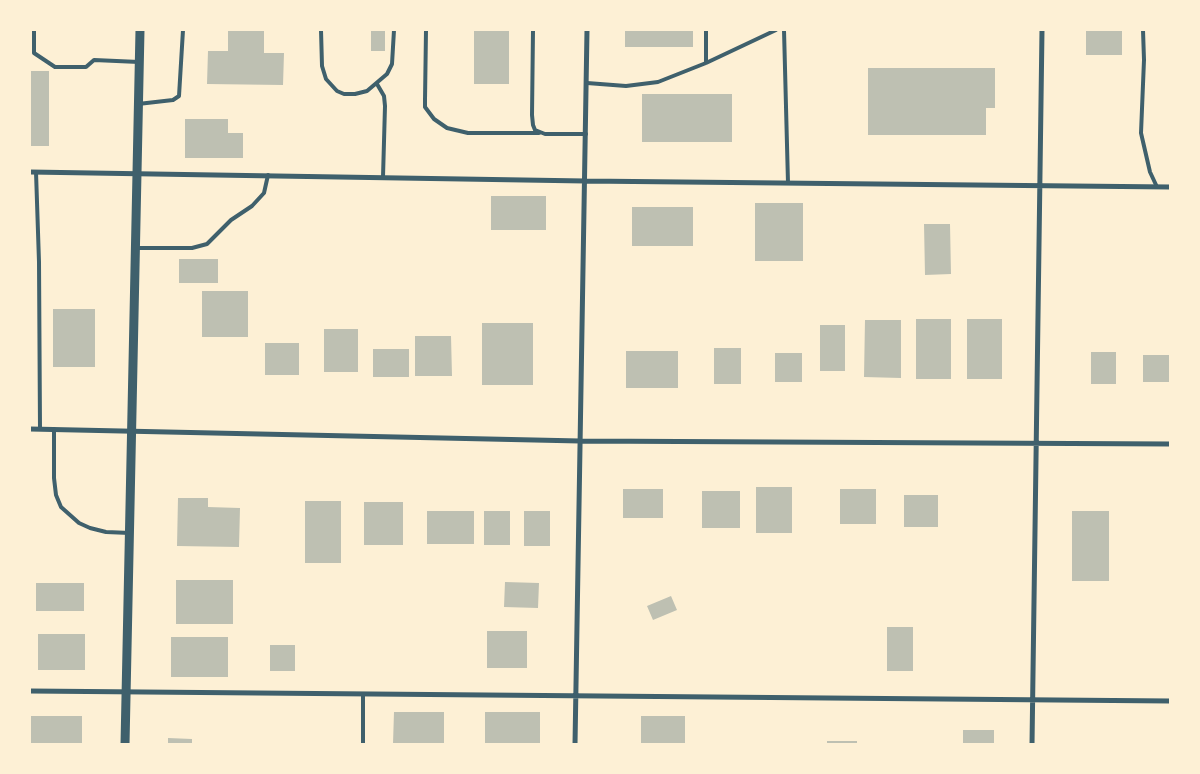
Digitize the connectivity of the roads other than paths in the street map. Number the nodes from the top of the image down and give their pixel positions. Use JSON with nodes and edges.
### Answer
{"nodes":[{"id":1,"x":34,"y":30,"type":"edge"},
{"id":2,"x":140,"y":30,"type":"edge"},
{"id":3,"x":183,"y":30,"type":"edge"},
{"id":4,"x":321,"y":30,"type":"edge"},
{"id":5,"x":394,"y":30,"type":"edge"},
{"id":6,"x":426,"y":30,"type":"edge"},
{"id":7,"x":532,"y":30,"type":"edge"},
{"id":8,"x":588,"y":30,"type":"edge"},
{"id":9,"x":706,"y":30,"type":"edge"},
{"id":10,"x":776,"y":30,"type":"edge"},
{"id":11,"x":784,"y":30,"type":"edge"},
{"id":12,"x":1042,"y":30,"type":"edge"},
{"id":13,"x":1143,"y":30,"type":"edge"},
{"id":14,"x":139,"y":62,"type":"junction"},
{"id":15,"x":706,"y":63,"type":"junction"},
{"id":16,"x":587,"y":83,"type":"junction"},
{"id":17,"x":377,"y":84,"type":"junction"},
{"id":18,"x":138,"y":104,"type":"junction"},
{"id":19,"x":539,"y":133,"type":"junction"},
{"id":20,"x":586,"y":134,"type":"junction"},
{"id":21,"x":33,"y":172,"type":"edge"},
{"id":22,"x":136,"y":173,"type":"junction"},
{"id":23,"x":268,"y":175,"type":"junction"},
{"id":24,"x":383,"y":177,"type":"junction"},
{"id":25,"x":585,"y":181,"type":"junction"},
{"id":26,"x":788,"y":183,"type":"junction"},
{"id":27,"x":1038,"y":186,"type":"junction"},
{"id":28,"x":1157,"y":187,"type":"junction"},
{"id":29,"x":1170,"y":187,"type":"edge"},
{"id":30,"x":135,"y":248,"type":"junction"},
{"id":31,"x":30,"y":429,"type":"edge"},
{"id":32,"x":40,"y":429,"type":"junction"},
{"id":33,"x":54,"y":429,"type":"junction"},
{"id":34,"x":131,"y":430,"type":"junction"},
{"id":35,"x":580,"y":441,"type":"junction"},
{"id":36,"x":1036,"y":443,"type":"junction"},
{"id":37,"x":1170,"y":444,"type":"edge"},
{"id":38,"x":130,"y":533,"type":"junction"},
{"id":39,"x":30,"y":691,"type":"edge"},
{"id":40,"x":127,"y":693,"type":"junction"},
{"id":41,"x":363,"y":695,"type":"junction"},
{"id":42,"x":575,"y":696,"type":"junction"},
{"id":43,"x":1032,"y":700,"type":"junction"},
{"id":44,"x":1170,"y":701,"type":"edge"},
{"id":45,"x":125,"y":744,"type":"edge"},
{"id":46,"x":363,"y":744,"type":"edge"},
{"id":47,"x":575,"y":744,"type":"edge"},
{"id":48,"x":1032,"y":744,"type":"edge"}],
"edges":[{"from":1,"to":14,"type":"lane"},
{"from":2,"to":14,"type":"street"},
{"from":3,"to":18,"type":"lane"},
{"from":4,"to":17,"type":"lane"},
{"from":5,"to":17,"type":"lane"},
{"from":6,"to":19,"type":"lane"},
{"from":7,"to":19,"type":"lane"},
{"from":8,"to":16,"type":"street"},
{"from":9,"to":15,"type":"lane"},
{"from":10,"to":15,"type":"lane"},
{"from":11,"to":26,"type":"lane"},
{"from":12,"to":27,"type":"street"},
{"from":13,"to":28,"type":"lane"},
{"from":14,"to":18,"type":"street"},
{"from":15,"to":16,"type":"lane"},
{"from":16,"to":20,"type":"street"},
{"from":17,"to":24,"type":"lane"},
{"from":18,"to":22,"type":"street"},
{"from":19,"to":20,"type":"lane"},
{"from":20,"to":25,"type":"street"},
{"from":21,"to":22,"type":"street"},
{"from":21,"to":32,"type":"lane"},
{"from":22,"to":23,"type":"street"},
{"from":22,"to":30,"type":"street"},
{"from":23,"to":24,"type":"street"},
{"from":23,"to":30,"type":"lane"},
{"from":24,"to":25,"type":"street"},
{"from":25,"to":26,"type":"street"},
{"from":25,"to":35,"type":"street"},
{"from":26,"to":27,"type":"street"},
{"from":27,"to":28,"type":"street"},
{"from":27,"to":36,"type":"street"},
{"from":28,"to":29,"type":"street"},
{"from":30,"to":34,"type":"street"},
{"from":31,"to":32,"type":"street"},
{"from":32,"to":33,"type":"street"},
{"from":33,"to":34,"type":"street"},
{"from":33,"to":38,"type":"lane"},
{"from":34,"to":35,"type":"street"},
{"from":34,"to":38,"type":"street"},
{"from":35,"to":36,"type":"street"},
{"from":35,"to":42,"type":"street"},
{"from":36,"to":37,"type":"street"},
{"from":36,"to":43,"type":"street"},
{"from":38,"to":40,"type":"street"},
{"from":39,"to":40,"type":"street"},
{"from":40,"to":41,"type":"street"},
{"from":40,"to":45,"type":"street"},
{"from":41,"to":42,"type":"street"},
{"from":41,"to":46,"type":"lane"},
{"from":42,"to":43,"type":"street"},
{"from":42,"to":47,"type":"street"},
{"from":43,"to":44,"type":"street"},
{"from":43,"to":48,"type":"street"}]}
